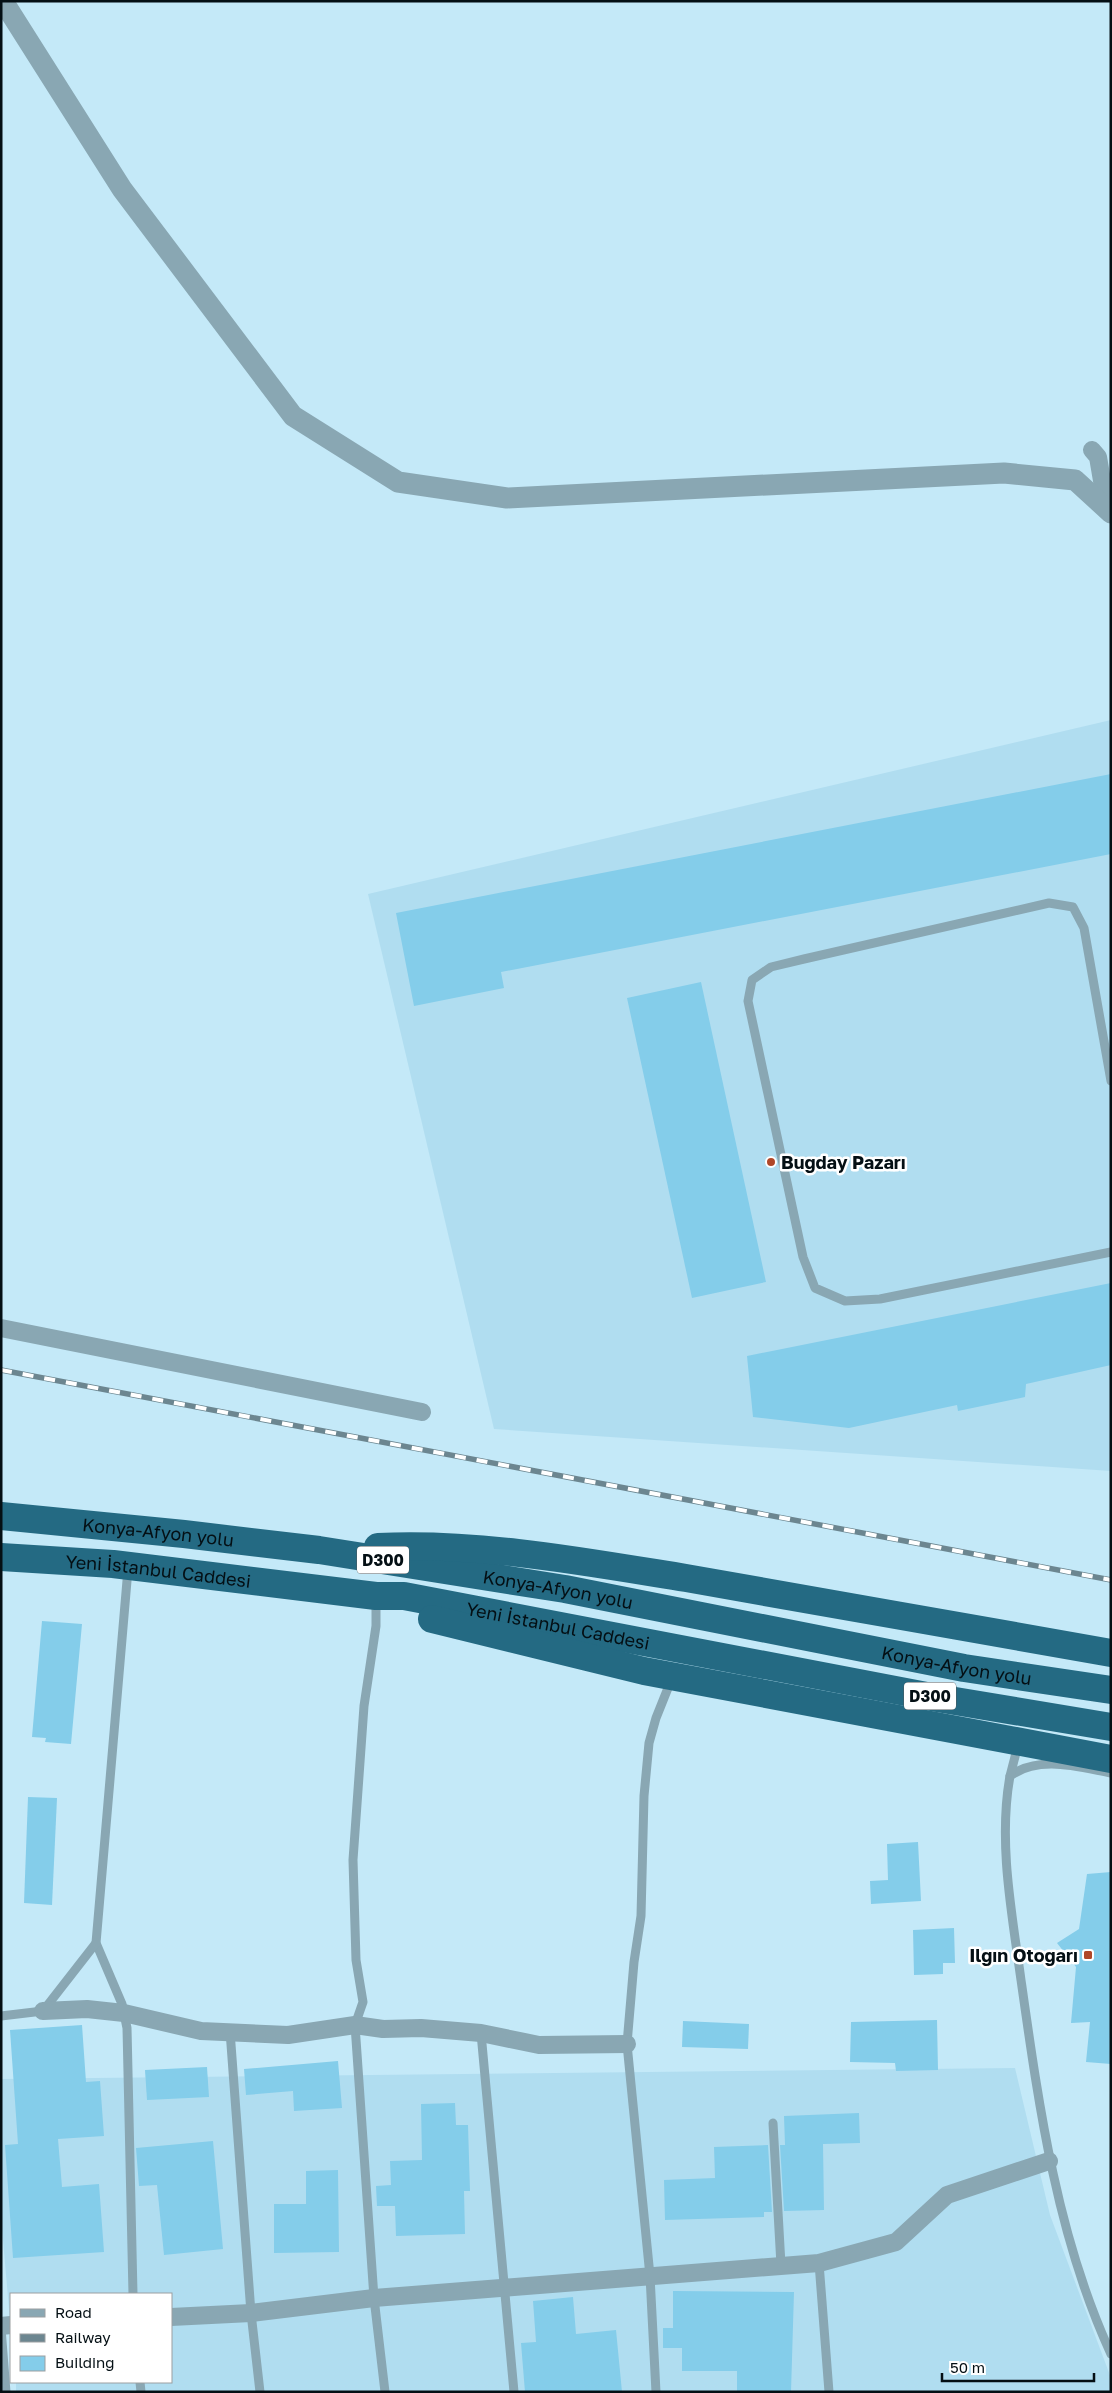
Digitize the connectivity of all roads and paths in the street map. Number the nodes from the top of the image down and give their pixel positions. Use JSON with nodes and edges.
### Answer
{"nodes":[{"id":1,"x":3,"y":1,"type":"edge"},
{"id":2,"x":1092,"y":450,"type":"dead end"},
{"id":3,"x":1109,"y":507,"type":"edge"},
{"id":4,"x":1111,"y":1081,"type":"edge"},
{"id":5,"x":1111,"y":1252,"type":"edge"},
{"id":6,"x":1,"y":1328,"type":"edge"},
{"id":7,"x":422,"y":1412,"type":"dead end"},
{"id":8,"x":1,"y":1516,"type":"edge"},
{"id":9,"x":319,"y":1550,"type":"junction"},
{"id":10,"x":1,"y":1557,"type":"edge"},
{"id":11,"x":128,"y":1566,"type":"junction"},
{"id":12,"x":376,"y":1596,"type":"junction"},
{"id":13,"x":1111,"y":1653,"type":"edge"},
{"id":14,"x":673,"y":1676,"type":"junction"},
{"id":15,"x":1111,"y":1690,"type":"edge"},
{"id":16,"x":1111,"y":1727,"type":"edge"},
{"id":17,"x":1019,"y":1741,"type":"junction"},
{"id":18,"x":1111,"y":1759,"type":"edge"},
{"id":19,"x":1111,"y":1773,"type":"edge"},
{"id":20,"x":1010,"y":1776,"type":"junction"},
{"id":21,"x":96,"y":1943,"type":"junction"},
{"id":22,"x":43,"y":2011,"type":"junction"},
{"id":23,"x":124,"y":2013,"type":"junction"},
{"id":24,"x":1,"y":2016,"type":"edge"},
{"id":25,"x":354,"y":2025,"type":"junction"},
{"id":26,"x":230,"y":2032,"type":"junction"},
{"id":27,"x":481,"y":2033,"type":"junction"},
{"id":28,"x":627,"y":2044,"type":"junction"},
{"id":29,"x":773,"y":2123,"type":"dead end"},
{"id":30,"x":1049,"y":2161,"type":"junction"},
{"id":31,"x":819,"y":2263,"type":"junction"},
{"id":32,"x":781,"y":2265,"type":"junction"},
{"id":33,"x":650,"y":2276,"type":"junction"},
{"id":34,"x":503,"y":2289,"type":"junction"},
{"id":35,"x":133,"y":2293,"type":"edge"},
{"id":36,"x":374,"y":2298,"type":"junction"},
{"id":37,"x":251,"y":2313,"type":"junction"},
{"id":38,"x":172,"y":2317,"type":"edge"},
{"id":39,"x":1,"y":2327,"type":"edge"},
{"id":40,"x":1111,"y":2354,"type":"edge"},
{"id":41,"x":6,"y":2392,"type":"edge"},
{"id":42,"x":260,"y":2392,"type":"edge"},
{"id":43,"x":385,"y":2392,"type":"edge"},
{"id":44,"x":514,"y":2392,"type":"edge"},
{"id":45,"x":656,"y":2392,"type":"edge"},
{"id":46,"x":828,"y":2392,"type":"edge"}],
"edges":[{"from":1,"to":3,"type":"street"},
{"from":2,"to":3,"type":"street"},
{"from":4,"to":5,"type":"lane"},
{"from":6,"to":7,"type":"street"},
{"from":8,"to":9,"type":"highway","name":"Konya-Afyon yolu","number":"D300"},
{"from":9,"to":13,"type":"highway"},
{"from":9,"to":15,"type":"highway","name":"Konya-Afyon yolu","number":"D300"},
{"from":10,"to":11,"type":"highway","name":"Yeni İstanbul Caddesi","number":"D300"},
{"from":11,"to":12,"type":"highway","name":"Yeni İstanbul Caddesi","number":"D300"},
{"from":11,"to":21,"type":"lane"},
{"from":12,"to":14,"type":"highway"},
{"from":12,"to":16,"type":"highway","name":"Yeni İstanbul Caddesi","number":"D300"},
{"from":12,"to":25,"type":"lane"},
{"from":14,"to":17,"type":"highway"},
{"from":14,"to":28,"type":"lane"},
{"from":17,"to":18,"type":"highway"},
{"from":17,"to":20,"type":"lane"},
{"from":19,"to":20,"type":"lane"},
{"from":20,"to":30,"type":"lane"},
{"from":21,"to":22,"type":"lane"},
{"from":21,"to":23,"type":"lane"},
{"from":22,"to":23,"type":"street"},
{"from":22,"to":24,"type":"lane"},
{"from":23,"to":26,"type":"street"},
{"from":23,"to":35,"type":"lane"},
{"from":25,"to":26,"type":"street"},
{"from":25,"to":27,"type":"street"},
{"from":25,"to":36,"type":"lane"},
{"from":26,"to":37,"type":"lane"},
{"from":27,"to":28,"type":"street"},
{"from":27,"to":34,"type":"lane"},
{"from":28,"to":33,"type":"lane"},
{"from":29,"to":32,"type":"lane"},
{"from":30,"to":31,"type":"street"},
{"from":30,"to":40,"type":"lane"},
{"from":31,"to":32,"type":"street"},
{"from":31,"to":46,"type":"lane"},
{"from":32,"to":33,"type":"street"},
{"from":33,"to":34,"type":"street"},
{"from":33,"to":45,"type":"lane"},
{"from":34,"to":36,"type":"street"},
{"from":34,"to":44,"type":"lane"},
{"from":36,"to":37,"type":"street"},
{"from":36,"to":43,"type":"lane"},
{"from":37,"to":38,"type":"street"},
{"from":37,"to":42,"type":"lane"},
{"from":39,"to":41,"type":"lane"}]}
